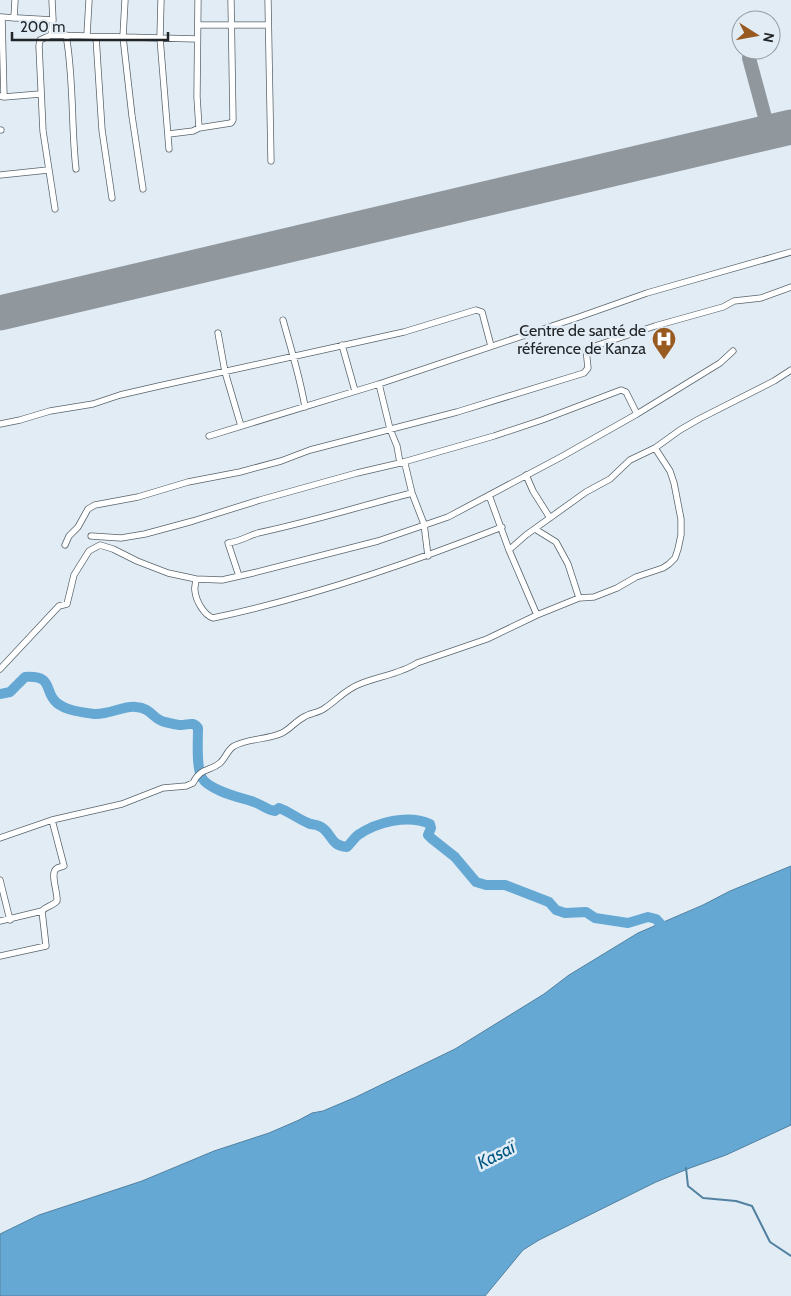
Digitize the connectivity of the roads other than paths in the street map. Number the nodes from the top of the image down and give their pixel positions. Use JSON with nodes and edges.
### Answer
{"nodes":[{"id":1,"x":15,"y":0,"type":"edge"},
{"id":2,"x":52,"y":0,"type":"edge"},
{"id":3,"x":88,"y":0,"type":"edge"},
{"id":4,"x":125,"y":0,"type":"edge"},
{"id":5,"x":160,"y":0,"type":"edge"},
{"id":6,"x":198,"y":0,"type":"edge"},
{"id":7,"x":232,"y":0,"type":"edge"},
{"id":8,"x":268,"y":0,"type":"edge"},
{"id":9,"x":1,"y":17,"type":"edge"},
{"id":10,"x":14,"y":18,"type":"junction"},
{"id":11,"x":53,"y":20,"type":"junction"},
{"id":12,"x":231,"y":25,"type":"junction"},
{"id":13,"x":268,"y":25,"type":"junction"},
{"id":14,"x":198,"y":26,"type":"junction"},
{"id":15,"x":50,"y":35,"type":"junction"},
{"id":16,"x":66,"y":35,"type":"junction"},
{"id":17,"x":87,"y":35,"type":"junction"},
{"id":18,"x":96,"y":37,"type":"junction"},
{"id":19,"x":123,"y":37,"type":"junction"},
{"id":20,"x":160,"y":38,"type":"junction"},
{"id":21,"x":197,"y":39,"type":"junction"},
{"id":22,"x":40,"y":94,"type":"junction"},
{"id":23,"x":2,"y":96,"type":"edge"},
{"id":24,"x":199,"y":128,"type":"junction"},
{"id":25,"x":169,"y":134,"type":"junction"},
{"id":26,"x":169,"y":148,"type":"dead end"},
{"id":27,"x":271,"y":161,"type":"dead end"},
{"id":28,"x":76,"y":169,"type":"dead end"},
{"id":29,"x":48,"y":170,"type":"junction"},
{"id":30,"x":0,"y":175,"type":"edge"},
{"id":31,"x":143,"y":190,"type":"dead end"},
{"id":32,"x":112,"y":198,"type":"dead end"},
{"id":33,"x":55,"y":210,"type":"dead end"},
{"id":34,"x":791,"y":252,"type":"edge"},
{"id":35,"x":791,"y":287,"type":"edge"},
{"id":36,"x":283,"y":320,"type":"dead end"},
{"id":37,"x":218,"y":333,"type":"dead end"},
{"id":38,"x":342,"y":345,"type":"junction"},
{"id":39,"x":491,"y":346,"type":"junction"},
{"id":40,"x":733,"y":351,"type":"dead end"},
{"id":41,"x":292,"y":357,"type":"junction"},
{"id":42,"x":791,"y":370,"type":"edge"},
{"id":43,"x":225,"y":372,"type":"junction"},
{"id":44,"x":379,"y":384,"type":"junction"},
{"id":45,"x":355,"y":391,"type":"junction"},
{"id":46,"x":305,"y":407,"type":"junction"},
{"id":47,"x":636,"y":414,"type":"junction"},
{"id":48,"x":0,"y":424,"type":"edge"},
{"id":49,"x":241,"y":426,"type":"junction"},
{"id":50,"x":390,"y":429,"type":"junction"},
{"id":51,"x":209,"y":436,"type":"dead end"},
{"id":52,"x":655,"y":448,"type":"junction"},
{"id":53,"x":400,"y":463,"type":"junction"},
{"id":54,"x":526,"y":475,"type":"junction"},
{"id":55,"x":412,"y":493,"type":"junction"},
{"id":56,"x":489,"y":495,"type":"junction"},
{"id":57,"x":550,"y":518,"type":"junction"},
{"id":58,"x":424,"y":524,"type":"junction"},
{"id":59,"x":502,"y":527,"type":"junction"},
{"id":60,"x":535,"y":530,"type":"junction"},
{"id":61,"x":91,"y":536,"type":"dead end"},
{"id":62,"x":65,"y":545,"type":"dead end"},
{"id":63,"x":509,"y":550,"type":"junction"},
{"id":64,"x":428,"y":556,"type":"junction"},
{"id":65,"x":239,"y":576,"type":"junction"},
{"id":66,"x":196,"y":579,"type":"junction"},
{"id":67,"x":579,"y":598,"type":"junction"},
{"id":68,"x":536,"y":616,"type":"junction"},
{"id":69,"x":0,"y":669,"type":"edge"},
{"id":70,"x":52,"y":820,"type":"junction"},
{"id":71,"x":0,"y":838,"type":"edge"},
{"id":72,"x":0,"y":880,"type":"edge"},
{"id":73,"x":42,"y":911,"type":"junction"},
{"id":74,"x":10,"y":920,"type":"junction"},
{"id":75,"x":0,"y":922,"type":"edge"},
{"id":76,"x":0,"y":956,"type":"edge"}],
"edges":[{"from":1,"to":10,"type":"street"},
{"from":2,"to":11,"type":"street"},
{"from":3,"to":17,"type":"street"},
{"from":4,"to":19,"type":"street"},
{"from":5,"to":20,"type":"street"},
{"from":6,"to":14,"type":"street"},
{"from":7,"to":12,"type":"street"},
{"from":8,"to":13,"type":"street"},
{"from":9,"to":10,"type":"street"},
{"from":9,"to":23,"type":"street"},
{"from":10,"to":11,"type":"street"},
{"from":11,"to":15,"type":"street"},
{"from":12,"to":13,"type":"street"},
{"from":12,"to":14,"type":"street"},
{"from":12,"to":24,"type":"street"},
{"from":13,"to":27,"type":"street"},
{"from":14,"to":21,"type":"street"},
{"from":15,"to":16,"type":"street"},
{"from":15,"to":22,"type":"street"},
{"from":16,"to":17,"type":"street"},
{"from":16,"to":28,"type":"street"},
{"from":17,"to":18,"type":"street"},
{"from":18,"to":19,"type":"street"},
{"from":18,"to":32,"type":"street"},
{"from":19,"to":20,"type":"street"},
{"from":19,"to":31,"type":"street"},
{"from":20,"to":21,"type":"street"},
{"from":20,"to":25,"type":"street"},
{"from":21,"to":24,"type":"street"},
{"from":22,"to":23,"type":"street"},
{"from":22,"to":29,"type":"street"},
{"from":24,"to":25,"type":"street"},
{"from":25,"to":26,"type":"street"},
{"from":29,"to":30,"type":"street"},
{"from":29,"to":33,"type":"street"},
{"from":34,"to":39,"type":"street"},
{"from":35,"to":50,"type":"street"},
{"from":36,"to":41,"type":"street"},
{"from":37,"to":43,"type":"street"},
{"from":38,"to":39,"type":"street"},
{"from":38,"to":41,"type":"street"},
{"from":38,"to":45,"type":"street"},
{"from":39,"to":44,"type":"street"},
{"from":40,"to":47,"type":"street"},
{"from":41,"to":43,"type":"street"},
{"from":41,"to":46,"type":"street"},
{"from":42,"to":52,"type":"street"},
{"from":43,"to":48,"type":"street"},
{"from":43,"to":49,"type":"street"},
{"from":44,"to":45,"type":"street"},
{"from":44,"to":50,"type":"street"},
{"from":45,"to":46,"type":"street"},
{"from":46,"to":49,"type":"street"},
{"from":47,"to":53,"type":"street"},
{"from":47,"to":54,"type":"street"},
{"from":49,"to":51,"type":"street"},
{"from":50,"to":53,"type":"street"},
{"from":50,"to":62,"type":"street"},
{"from":52,"to":57,"type":"street"},
{"from":52,"to":67,"type":"street"},
{"from":53,"to":55,"type":"street"},
{"from":53,"to":61,"type":"street"},
{"from":54,"to":56,"type":"street"},
{"from":54,"to":57,"type":"street"},
{"from":55,"to":58,"type":"street"},
{"from":55,"to":65,"type":"street"},
{"from":56,"to":58,"type":"street"},
{"from":56,"to":59,"type":"street"},
{"from":57,"to":60,"type":"street"},
{"from":58,"to":64,"type":"street"},
{"from":58,"to":65,"type":"street"},
{"from":59,"to":63,"type":"street"},
{"from":59,"to":64,"type":"street"},
{"from":60,"to":63,"type":"street"},
{"from":60,"to":67,"type":"street"},
{"from":63,"to":68,"type":"street"},
{"from":64,"to":66,"type":"street"},
{"from":65,"to":66,"type":"street"},
{"from":66,"to":69,"type":"street"},
{"from":67,"to":68,"type":"street"},
{"from":68,"to":70,"type":"street"},
{"from":70,"to":71,"type":"street"},
{"from":70,"to":73,"type":"street"},
{"from":72,"to":74,"type":"street"},
{"from":73,"to":74,"type":"street"},
{"from":73,"to":76,"type":"street"},
{"from":74,"to":75,"type":"street"}]}
